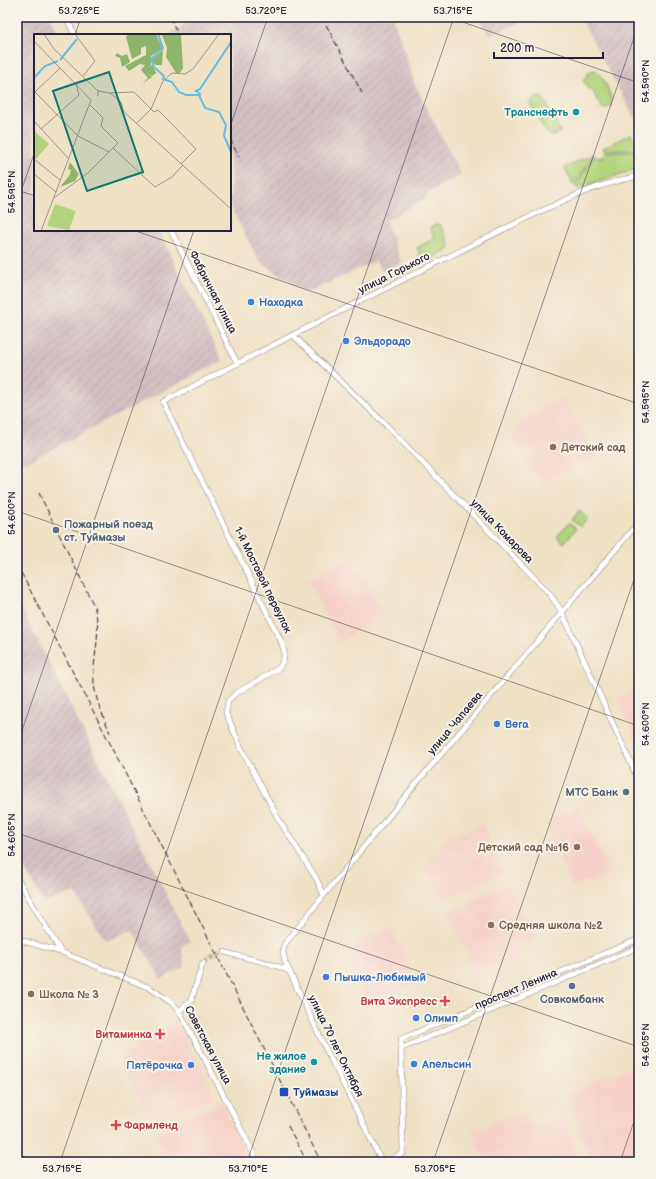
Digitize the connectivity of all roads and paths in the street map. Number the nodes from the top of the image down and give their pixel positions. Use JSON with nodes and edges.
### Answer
{"nodes":[{"id":1,"x":66,"y":17,"type":"edge"},
{"id":2,"x":74,"y":34,"type":"edge"},
{"id":3,"x":639,"y":176,"type":"edge"},
{"id":4,"x":172,"y":231,"type":"edge"},
{"id":5,"x":294,"y":336,"type":"junction"},
{"id":6,"x":238,"y":363,"type":"junction"},
{"id":7,"x":164,"y":402,"type":"joint"},
{"id":8,"x":639,"y":522,"type":"edge"},
{"id":9,"x":562,"y":612,"type":"junction"},
{"id":10,"x":639,"y":781,"type":"edge"},
{"id":11,"x":17,"y":878,"type":"edge"},
{"id":12,"x":324,"y":895,"type":"junction"},
{"id":13,"x":288,"y":938,"type":"joint"},
{"id":14,"x":17,"y":939,"type":"edge"},
{"id":15,"x":639,"y":939,"type":"edge"},
{"id":16,"x":639,"y":947,"type":"edge"},
{"id":17,"x":61,"y":952,"type":"junction"},
{"id":18,"x":225,"y":952,"type":"tunnel mouth"},
{"id":19,"x":203,"y":963,"type":"tunnel mouth"},
{"id":20,"x":290,"y":971,"type":"junction"},
{"id":21,"x":179,"y":1011,"type":"junction"},
{"id":22,"x":400,"y":1049,"type":"junction"},
{"id":23,"x":258,"y":1162,"type":"edge"},
{"id":24,"x":382,"y":1162,"type":"edge"},
{"id":25,"x":387,"y":1162,"type":"edge"}],
"edges":[{"from":1,"to":2,"type":"street"},
{"from":3,"to":5,"type":"street","name":"улица Горького"},
{"from":4,"to":6,"type":"street","name":"Фабричная улица"},
{"from":5,"to":6,"type":"street","name":"улица Горького"},
{"from":5,"to":9,"type":"street","name":"улица Комарова"},
{"from":6,"to":7,"type":"street","name":"улица Горького"},
{"from":7,"to":12,"type":"street","name":"1-й Мостовой переулок"},
{"from":8,"to":9,"type":"street","name":"улица Чапаева"},
{"from":9,"to":10,"type":"street","name":"улица Комарова"},
{"from":9,"to":12,"type":"street","name":"улица Чапаева"},
{"from":11,"to":17,"type":"street"},
{"from":12,"to":13,"type":"street","name":"улица Чапаева"},
{"from":13,"to":20,"type":"street","name":"улица 70 лет Октября"},
{"from":14,"to":17,"type":"street","name":"Советская улица"},
{"from":15,"to":22,"type":"street","name":"проспект Ленина"},
{"from":16,"to":22,"type":"street","name":"проспект Ленина"},
{"from":17,"to":21,"type":"street","name":"Советская улица"},
{"from":18,"to":20,"type":"street"},
{"from":19,"to":21,"type":"street"},
{"from":20,"to":24,"type":"street","name":"улица 70 лет Октября"},
{"from":21,"to":23,"type":"street","name":"Советская улица"},
{"from":22,"to":25,"type":"street"}]}
